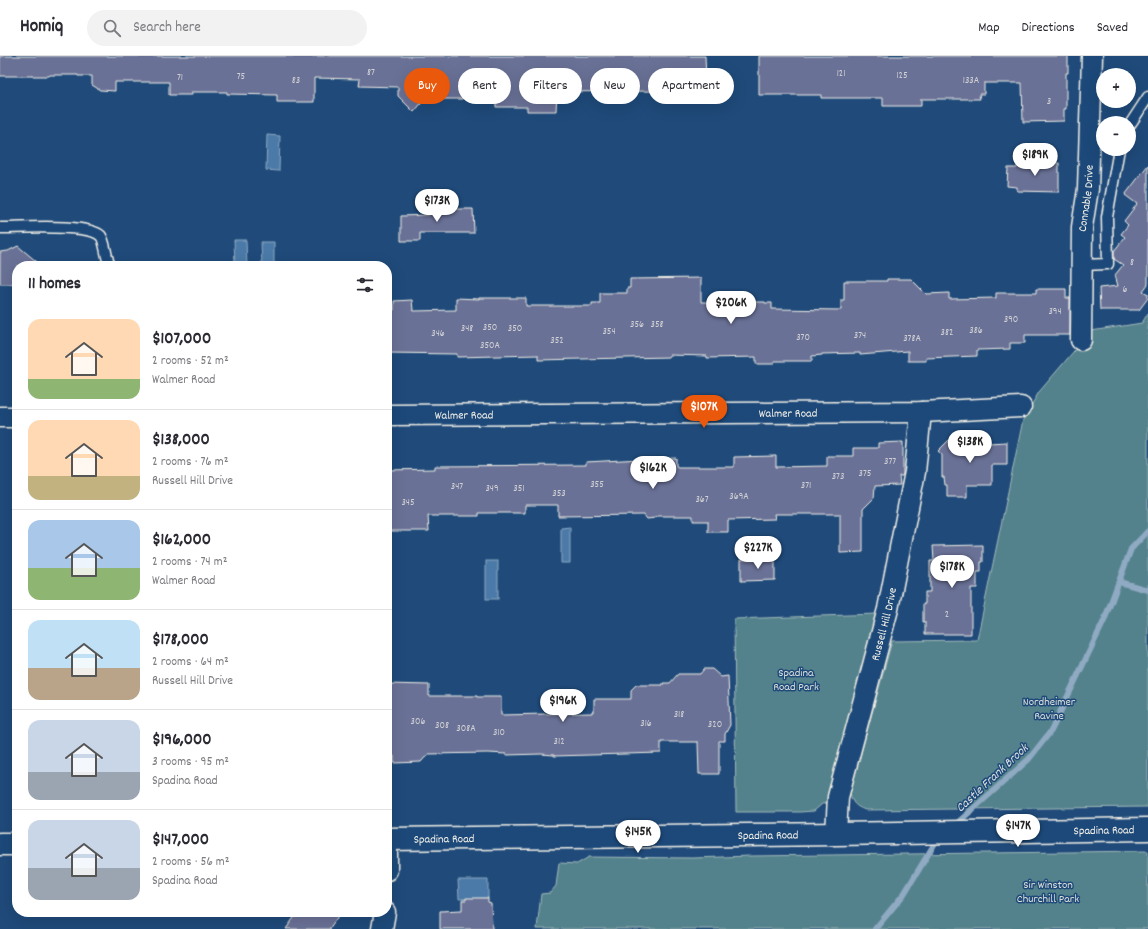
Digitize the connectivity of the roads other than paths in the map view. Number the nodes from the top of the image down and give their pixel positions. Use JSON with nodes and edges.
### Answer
{"nodes":[{"id":1,"x":1092,"y":56,"type":"edge"},
{"id":2,"x":1148,"y":97,"type":"edge"},
{"id":3,"x":1136,"y":116,"type":"edge"},
{"id":4,"x":1118,"y":156,"type":"edge"},
{"id":5,"x":0,"y":228,"type":"edge"},
{"id":6,"x":108,"y":261,"type":"edge"},
{"id":7,"x":1082,"y":265,"type":"junction"},
{"id":8,"x":1081,"y":340,"type":"dead end"},
{"id":9,"x":1021,"y":407,"type":"dead end"},
{"id":10,"x":921,"y":412,"type":"junction"},
{"id":11,"x":392,"y":415,"type":"edge"},
{"id":12,"x":0,"y":417,"type":"edge"},
{"id":13,"x":12,"y":417,"type":"edge"},
{"id":14,"x":1148,"y":829,"type":"edge"},
{"id":15,"x":836,"y":834,"type":"junction"},
{"id":16,"x":392,"y":840,"type":"edge"},
{"id":17,"x":0,"y":844,"type":"edge"},
{"id":18,"x":12,"y":844,"type":"edge"},
{"id":19,"x":384,"y":917,"type":"edge"},
{"id":20,"x":382,"y":929,"type":"edge"}],
"edges":[{"from":1,"to":7,"type":"street","name":"Connable Drive"},
{"from":2,"to":3,"type":"lane"},
{"from":4,"to":7,"type":"lane"},
{"from":5,"to":6,"type":"lane"},
{"from":7,"to":8,"type":"street","name":"Connable Drive"},
{"from":9,"to":10,"type":"street","name":"Walmer Road"},
{"from":10,"to":11,"type":"street","name":"Walmer Road"},
{"from":10,"to":15,"type":"street","name":"Russell Hill Drive"},
{"from":12,"to":13,"type":"street"},
{"from":14,"to":15,"type":"street","name":"Spadina Road"},
{"from":15,"to":16,"type":"street","name":"Spadina Road"},
{"from":17,"to":18,"type":"street"},
{"from":19,"to":20,"type":"street"}]}
